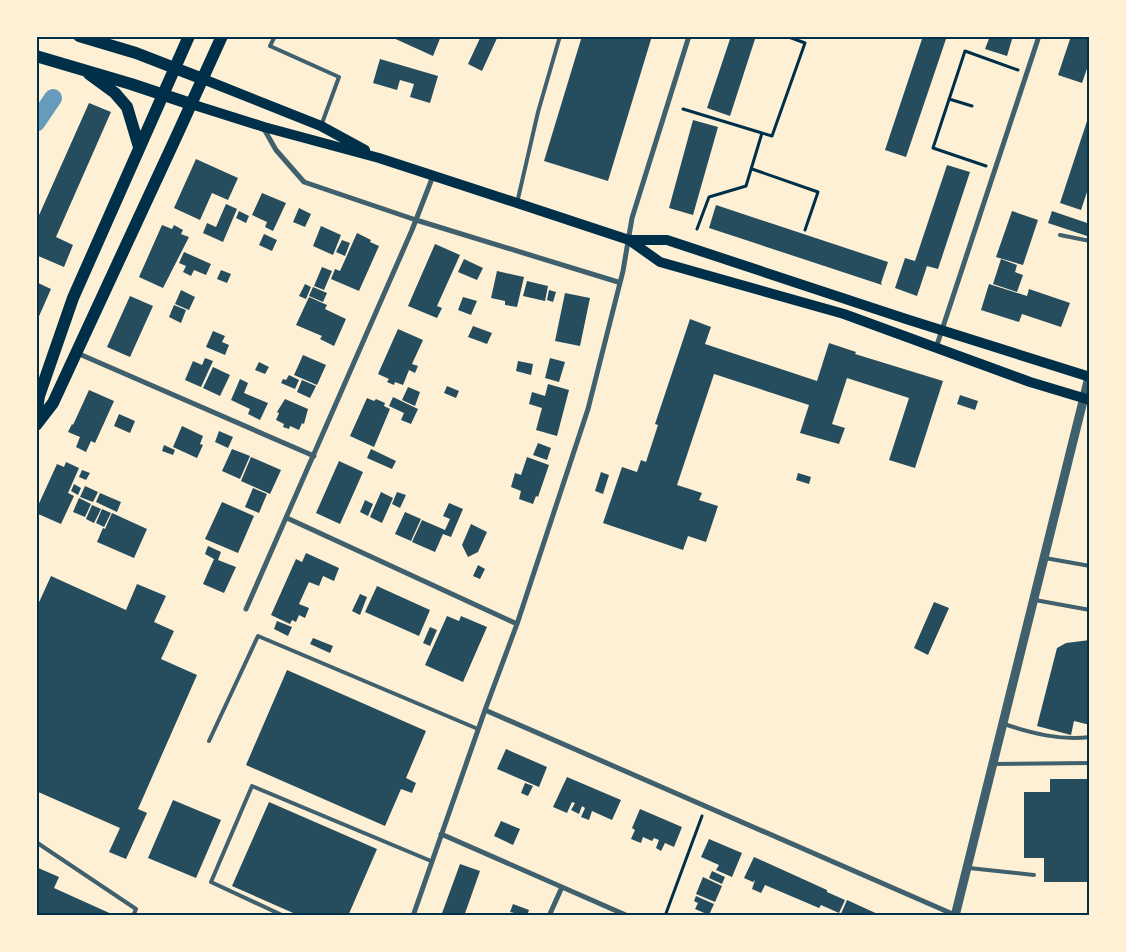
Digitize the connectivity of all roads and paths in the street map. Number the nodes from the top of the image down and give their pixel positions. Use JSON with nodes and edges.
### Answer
{"nodes":[{"id":1,"x":79,"y":36,"type":"edge"},
{"id":2,"x":189,"y":36,"type":"edge"},
{"id":3,"x":222,"y":36,"type":"edge"},
{"id":4,"x":275,"y":36,"type":"edge"},
{"id":5,"x":560,"y":36,"type":"edge"},
{"id":6,"x":689,"y":36,"type":"edge"},
{"id":7,"x":786,"y":36,"type":"edge"},
{"id":8,"x":1039,"y":36,"type":"edge"},
{"id":9,"x":36,"y":56,"type":"edge"},
{"id":10,"x":175,"y":68,"type":"junction"},
{"id":11,"x":83,"y":69,"type":"junction"},
{"id":12,"x":1020,"y":71,"type":"dead end"},
{"id":13,"x":203,"y":79,"type":"junction"},
{"id":14,"x":164,"y":95,"type":"junction"},
{"id":15,"x":949,"y":99,"type":"junction"},
{"id":16,"x":191,"y":104,"type":"junction"},
{"id":17,"x":972,"y":106,"type":"dead end"},
{"id":18,"x":683,"y":109,"type":"dead end"},
{"id":19,"x":321,"y":126,"type":"junction"},
{"id":20,"x":264,"y":127,"type":"junction"},
{"id":21,"x":762,"y":132,"type":"junction"},
{"id":22,"x":139,"y":147,"type":"junction"},
{"id":23,"x":379,"y":158,"type":"junction"},
{"id":24,"x":989,"y":166,"type":"dead end"},
{"id":25,"x":752,"y":168,"type":"junction"},
{"id":26,"x":434,"y":176,"type":"junction"},
{"id":27,"x":517,"y":203,"type":"junction"},
{"id":28,"x":416,"y":220,"type":"junction"},
{"id":29,"x":697,"y":229,"type":"dead end"},
{"id":30,"x":805,"y":230,"type":"dead end"},
{"id":31,"x":1060,"y":235,"type":"dead end"},
{"id":32,"x":629,"y":240,"type":"junction"},
{"id":33,"x":1090,"y":241,"type":"edge"},
{"id":34,"x":618,"y":282,"type":"junction"},
{"id":35,"x":943,"y":330,"type":"junction"},
{"id":36,"x":936,"y":348,"type":"junction"},
{"id":37,"x":76,"y":353,"type":"junction"},
{"id":38,"x":1089,"y":375,"type":"edge"},
{"id":39,"x":1086,"y":399,"type":"edge"},
{"id":40,"x":36,"y":416,"type":"edge"},
{"id":41,"x":36,"y":425,"type":"edge"},
{"id":42,"x":314,"y":456,"type":"junction"},
{"id":43,"x":286,"y":518,"type":"junction"},
{"id":44,"x":1043,"y":557,"type":"junction"},
{"id":45,"x":1090,"y":566,"type":"edge"},
{"id":46,"x":1032,"y":599,"type":"junction"},
{"id":47,"x":246,"y":609,"type":"dead end"},
{"id":48,"x":1090,"y":610,"type":"edge"},
{"id":49,"x":516,"y":624,"type":"junction"},
{"id":50,"x":485,"y":710,"type":"junction"},
{"id":51,"x":1002,"y":724,"type":"junction"},
{"id":52,"x":478,"y":729,"type":"junction"},
{"id":53,"x":1090,"y":737,"type":"edge"},
{"id":54,"x":209,"y":740,"type":"dead end"},
{"id":55,"x":992,"y":764,"type":"junction"},
{"id":56,"x":1090,"y":764,"type":"edge"},
{"id":57,"x":703,"y":815,"type":"dead end"},
{"id":58,"x":441,"y":834,"type":"junction"},
{"id":59,"x":36,"y":842,"type":"edge"},
{"id":60,"x":431,"y":861,"type":"junction"},
{"id":61,"x":966,"y":867,"type":"junction"},
{"id":62,"x":1034,"y":875,"type":"dead end"},
{"id":63,"x":562,"y":886,"type":"junction"},
{"id":64,"x":955,"y":915,"type":"edge"},
{"id":65,"x":133,"y":916,"type":"edge"},
{"id":66,"x":284,"y":916,"type":"edge"},
{"id":67,"x":413,"y":916,"type":"edge"},
{"id":68,"x":549,"y":916,"type":"edge"},
{"id":69,"x":628,"y":916,"type":"edge"},
{"id":70,"x":665,"y":916,"type":"edge"}],
"edges":[{"from":1,"to":10,"type":"main road"},
{"from":2,"to":10,"type":"main road"},
{"from":3,"to":13,"type":"main road"},
{"from":4,"to":19,"type":"lane"},
{"from":5,"to":27,"type":"lane"},
{"from":6,"to":32,"type":"street"},
{"from":7,"to":21,"type":"path"},
{"from":8,"to":35,"type":"street"},
{"from":9,"to":11,"type":"main road"},
{"from":10,"to":13,"type":"main road"},
{"from":10,"to":14,"type":"main road"},
{"from":11,"to":14,"type":"main road"},
{"from":11,"to":22,"type":"main road"},
{"from":12,"to":15,"type":"path"},
{"from":13,"to":16,"type":"main road"},
{"from":13,"to":19,"type":"main road"},
{"from":14,"to":16,"type":"main road"},
{"from":14,"to":22,"type":"main road"},
{"from":15,"to":17,"type":"path"},
{"from":15,"to":24,"type":"path"},
{"from":16,"to":20,"type":"main road"},
{"from":16,"to":37,"type":"main road"},
{"from":18,"to":21,"type":"path"},
{"from":19,"to":23,"type":"main road"},
{"from":20,"to":23,"type":"main road"},
{"from":20,"to":28,"type":"street"},
{"from":21,"to":25,"type":"path"},
{"from":22,"to":40,"type":"main road"},
{"from":23,"to":26,"type":"main road"},
{"from":25,"to":29,"type":"path"},
{"from":25,"to":30,"type":"path"},
{"from":26,"to":27,"type":"main road"},
{"from":26,"to":28,"type":"street"},
{"from":27,"to":32,"type":"main road"},
{"from":28,"to":34,"type":"street"},
{"from":28,"to":42,"type":"street"},
{"from":31,"to":33,"type":"lane"},
{"from":32,"to":34,"type":"street"},
{"from":32,"to":35,"type":"main road"},
{"from":32,"to":36,"type":"main road"},
{"from":34,"to":49,"type":"street"},
{"from":35,"to":36,"type":"street"},
{"from":35,"to":38,"type":"main road"},
{"from":36,"to":39,"type":"main road"},
{"from":37,"to":41,"type":"main road"},
{"from":37,"to":42,"type":"street"},
{"from":38,"to":39,"type":"street"},
{"from":39,"to":44,"type":"street"},
{"from":42,"to":43,"type":"street"},
{"from":43,"to":47,"type":"street"},
{"from":43,"to":49,"type":"street"},
{"from":44,"to":45,"type":"lane"},
{"from":44,"to":46,"type":"street"},
{"from":46,"to":48,"type":"lane"},
{"from":46,"to":51,"type":"street"},
{"from":49,"to":50,"type":"street"},
{"from":50,"to":52,"type":"street"},
{"from":50,"to":64,"type":"street"},
{"from":51,"to":53,"type":"lane"},
{"from":51,"to":55,"type":"street"},
{"from":52,"to":54,"type":"lane"},
{"from":52,"to":58,"type":"street"},
{"from":55,"to":56,"type":"lane"},
{"from":55,"to":61,"type":"street"},
{"from":57,"to":70,"type":"path"},
{"from":58,"to":60,"type":"street"},
{"from":58,"to":63,"type":"street"},
{"from":59,"to":65,"type":"lane"},
{"from":60,"to":66,"type":"lane"},
{"from":60,"to":67,"type":"street"},
{"from":61,"to":62,"type":"lane"},
{"from":61,"to":64,"type":"street"},
{"from":63,"to":68,"type":"street"},
{"from":63,"to":69,"type":"street"}]}
